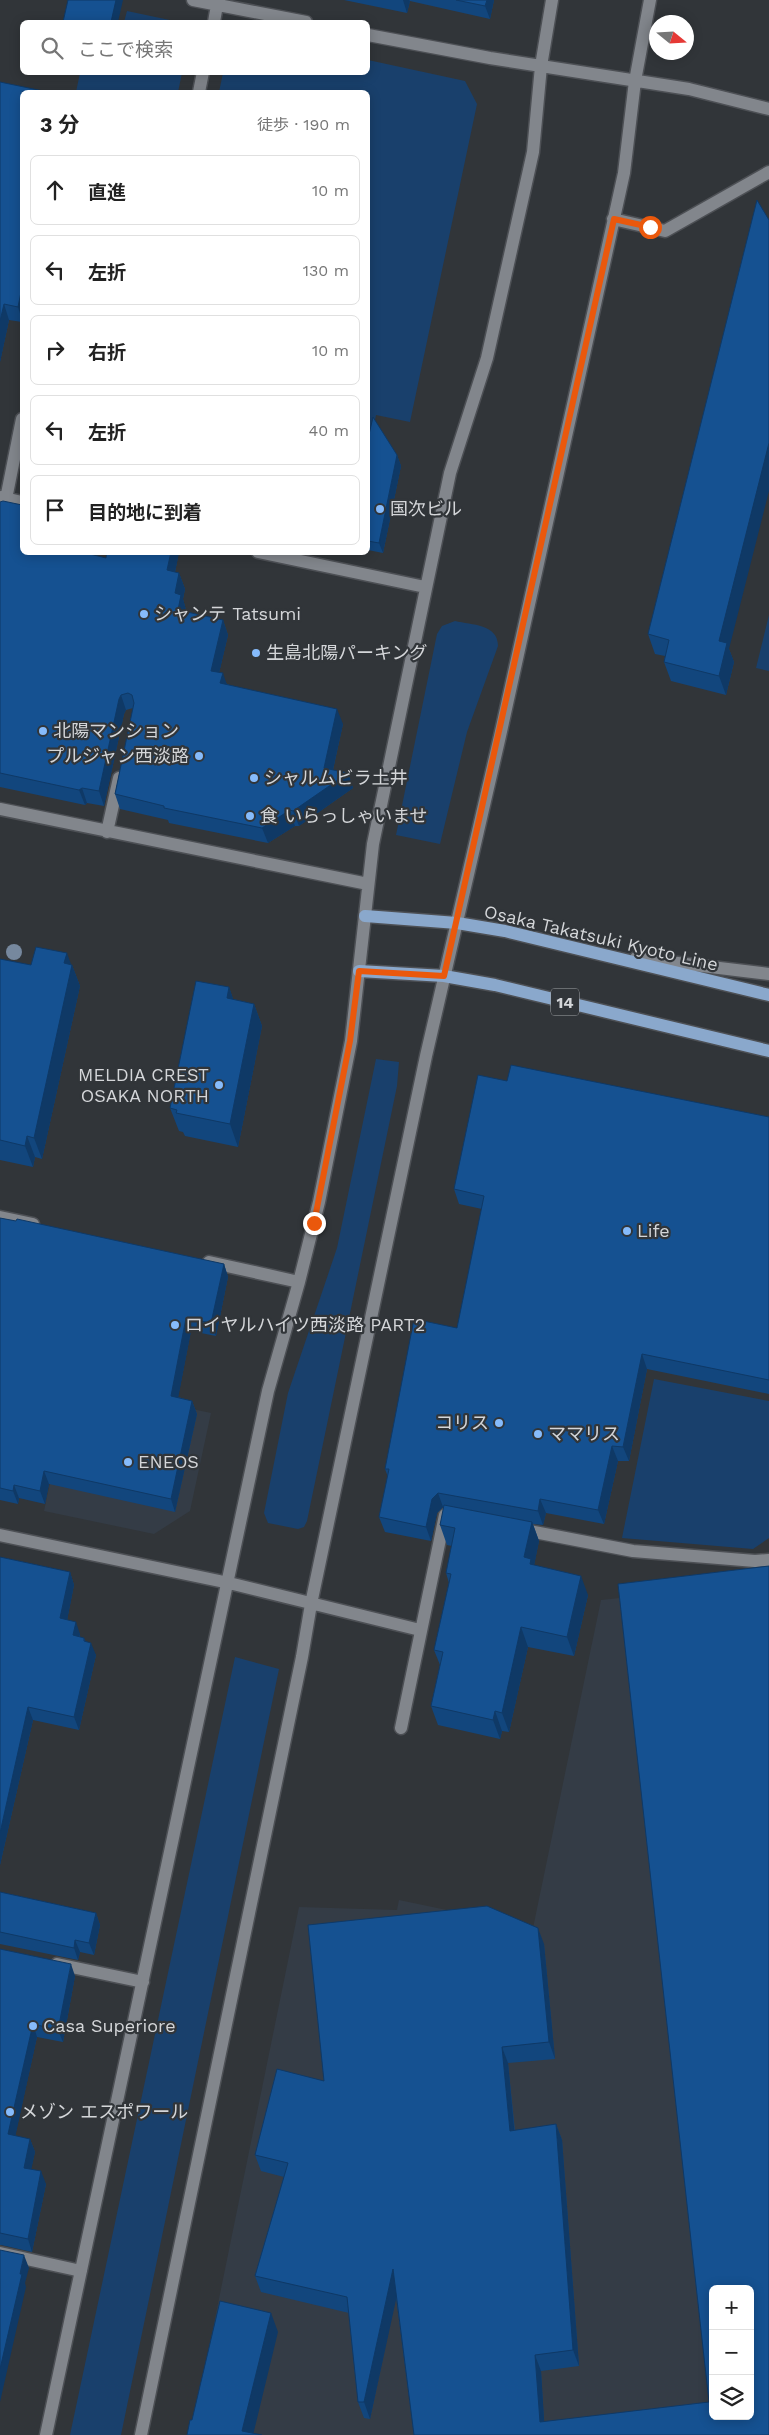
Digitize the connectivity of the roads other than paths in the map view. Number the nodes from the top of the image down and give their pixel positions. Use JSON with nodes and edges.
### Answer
{"nodes":[{"id":1,"x":193,"y":0,"type":"edge"},
{"id":2,"x":552,"y":0,"type":"edge"},
{"id":3,"x":650,"y":0,"type":"edge"},
{"id":4,"x":217,"y":5,"type":"junction"},
{"id":5,"x":214,"y":20,"type":"edge"},
{"id":6,"x":296,"y":20,"type":"edge"},
{"id":7,"x":370,"y":34,"type":"edge"},
{"id":8,"x":541,"y":66,"type":"junction"},
{"id":9,"x":202,"y":75,"type":"edge"},
{"id":10,"x":635,"y":81,"type":"junction"},
{"id":11,"x":199,"y":90,"type":"edge"},
{"id":12,"x":769,"y":109,"type":"edge"},
{"id":13,"x":769,"y":172,"type":"edge"},
{"id":14,"x":614,"y":219,"type":"junction"},
{"id":15,"x":20,"y":427,"type":"edge"},
{"id":16,"x":3,"y":498,"type":"edge"},
{"id":17,"x":20,"y":502,"type":"edge"},
{"id":18,"x":272,"y":555,"type":"edge"},
{"id":19,"x":426,"y":587,"type":"junction"},
{"id":20,"x":122,"y":764,"type":"edge"},
{"id":21,"x":0,"y":809,"type":"edge"},
{"id":22,"x":107,"y":832,"type":"junction"},
{"id":23,"x":368,"y":884,"type":"junction"},
{"id":24,"x":365,"y":916,"type":"junction"},
{"id":25,"x":457,"y":924,"type":"junction"},
{"id":26,"x":604,"y":955,"type":"junction"},
{"id":27,"x":359,"y":971,"type":"junction"},
{"id":28,"x":769,"y":974,"type":"edge"},
{"id":29,"x":444,"y":976,"type":"junction"},
{"id":30,"x":769,"y":996,"type":"edge"},
{"id":31,"x":769,"y":1051,"type":"edge"},
{"id":32,"x":0,"y":1217,"type":"edge"},
{"id":33,"x":47,"y":1227,"type":"edge"},
{"id":34,"x":198,"y":1260,"type":"edge"},
{"id":35,"x":299,"y":1282,"type":"junction"},
{"id":36,"x":455,"y":1517,"type":"edge"},
{"id":37,"x":502,"y":1526,"type":"edge"},
{"id":38,"x":0,"y":1535,"type":"edge"},
{"id":39,"x":769,"y":1560,"type":"edge"},
{"id":40,"x":229,"y":1583,"type":"junction"},
{"id":41,"x":310,"y":1604,"type":"junction"},
{"id":42,"x":420,"y":1630,"type":"junction"},
{"id":43,"x":401,"y":1728,"type":"dead end"},
{"id":44,"x":47,"y":1962,"type":"edge"},
{"id":45,"x":143,"y":1982,"type":"junction"},
{"id":46,"x":0,"y":2253,"type":"edge"},
{"id":47,"x":81,"y":2271,"type":"junction"},
{"id":48,"x":46,"y":2435,"type":"edge"},
{"id":49,"x":141,"y":2435,"type":"edge"}],
"edges":[{"from":1,"to":4,"type":"street"},
{"from":2,"to":8,"type":"street"},
{"from":3,"to":10,"type":"street"},
{"from":4,"to":5,"type":"street"},
{"from":4,"to":6,"type":"street"},
{"from":7,"to":8,"type":"street"},
{"from":8,"to":10,"type":"street"},
{"from":8,"to":19,"type":"street"},
{"from":9,"to":11,"type":"street"},
{"from":10,"to":12,"type":"street"},
{"from":10,"to":14,"type":"street"},
{"from":13,"to":14,"type":"street"},
{"from":14,"to":25,"type":"street"},
{"from":15,"to":16,"type":"street"},
{"from":16,"to":17,"type":"street"},
{"from":18,"to":19,"type":"street"},
{"from":19,"to":23,"type":"street"},
{"from":20,"to":22,"type":"street"},
{"from":21,"to":22,"type":"street"},
{"from":22,"to":23,"type":"street"},
{"from":23,"to":24,"type":"street"},
{"from":24,"to":25,"type":"main road","name":"Osaka Takatsuki Kyoto Line"},
{"from":24,"to":27,"type":"street"},
{"from":25,"to":26,"type":"main road","name":"Osaka Takatsuki Kyoto Line"},
{"from":25,"to":29,"type":"street"},
{"from":26,"to":28,"type":"street"},
{"from":26,"to":30,"type":"main road","name":"Osaka Takatsuki Kyoto Line"},
{"from":27,"to":29,"type":"main road","number":"14"},
{"from":27,"to":35,"type":"street"},
{"from":29,"to":31,"type":"main road","number":"14"},
{"from":29,"to":41,"type":"street"},
{"from":32,"to":33,"type":"street"},
{"from":34,"to":35,"type":"street"},
{"from":35,"to":40,"type":"street"},
{"from":36,"to":42,"type":"street"},
{"from":37,"to":39,"type":"street"},
{"from":38,"to":40,"type":"street"},
{"from":40,"to":41,"type":"street"},
{"from":40,"to":45,"type":"street"},
{"from":41,"to":42,"type":"street"},
{"from":41,"to":49,"type":"street"},
{"from":42,"to":43,"type":"street"},
{"from":44,"to":45,"type":"street"},
{"from":45,"to":47,"type":"street"},
{"from":46,"to":47,"type":"street"},
{"from":47,"to":48,"type":"street"}]}
